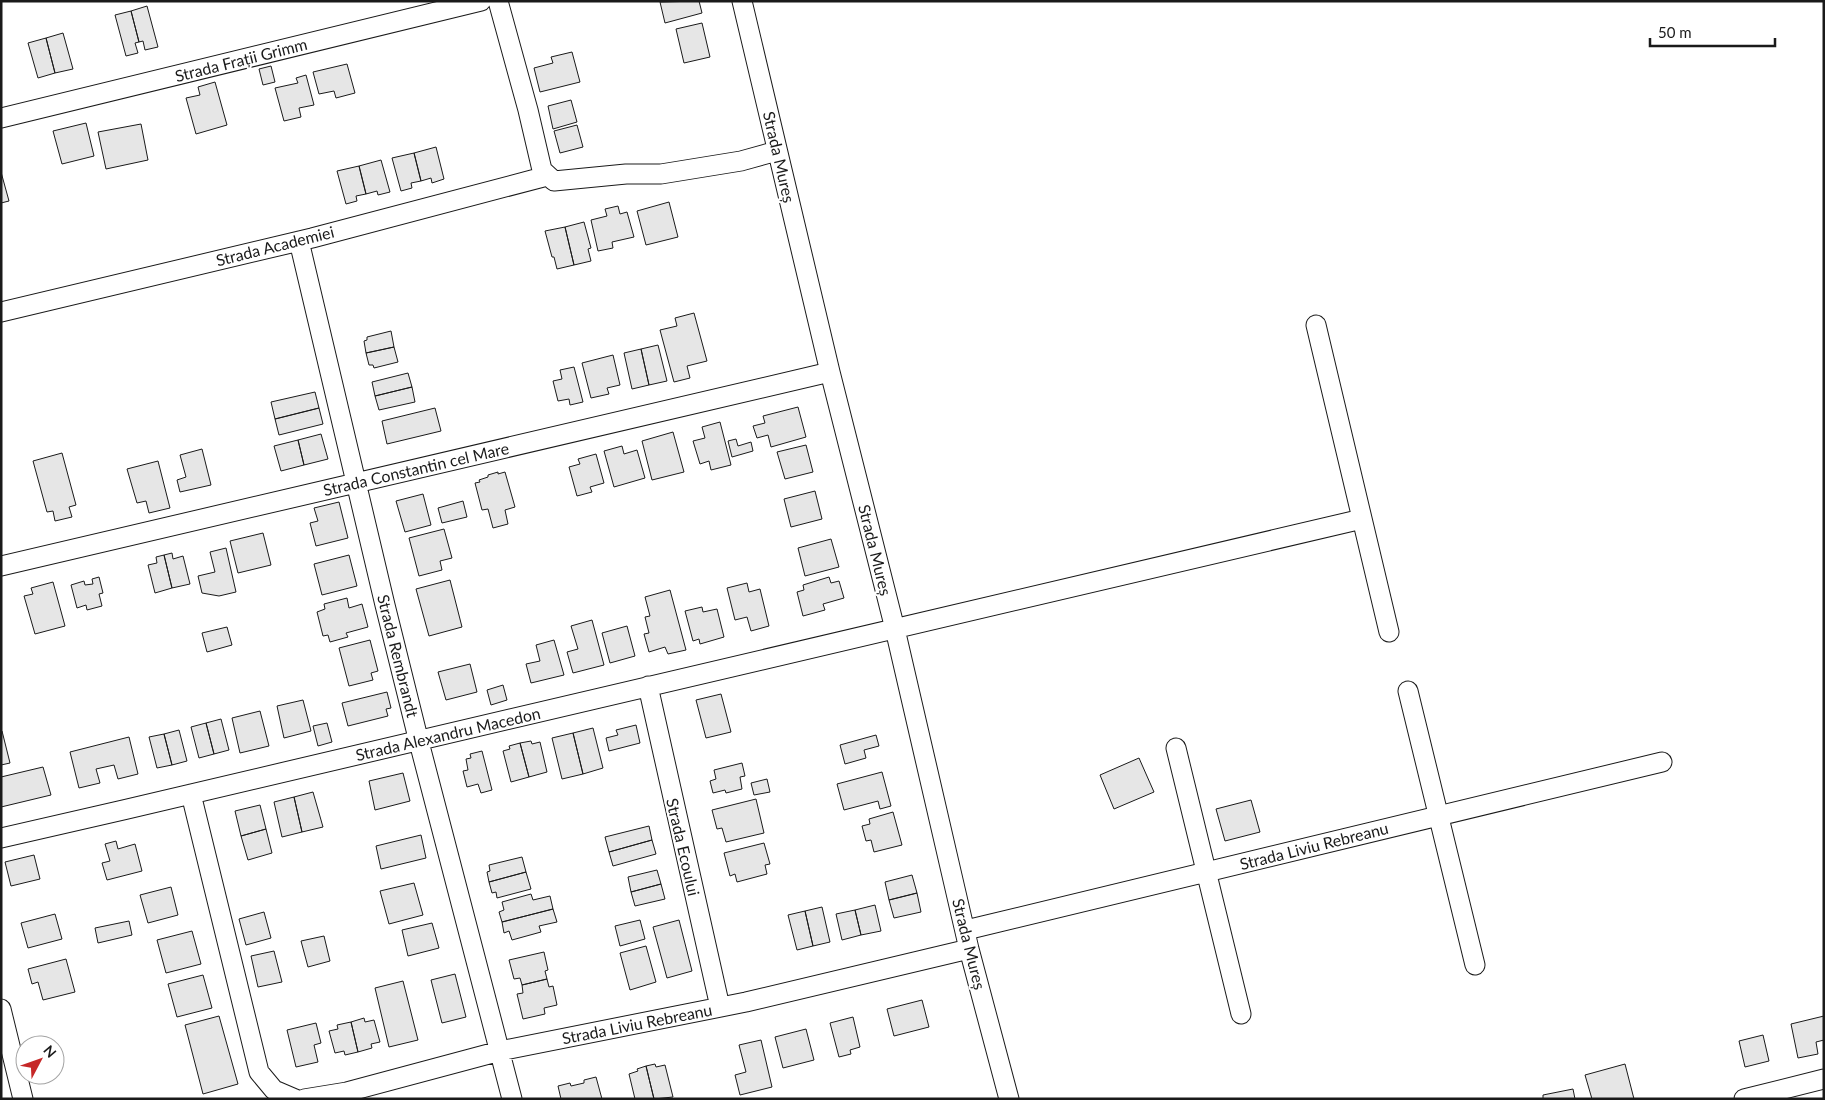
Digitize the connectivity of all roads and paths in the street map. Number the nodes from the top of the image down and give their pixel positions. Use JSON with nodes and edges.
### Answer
{"nodes":[{"id":1,"x":481,"y":1,"type":"edge"},
{"id":2,"x":498,"y":1,"type":"edge"},
{"id":3,"x":742,"y":1,"type":"edge"},
{"id":4,"x":1,"y":118,"type":"edge"},
{"id":5,"x":777,"y":151,"type":"junction"},
{"id":6,"x":547,"y":176,"type":"junction"},
{"id":7,"x":299,"y":241,"type":"junction"},
{"id":8,"x":1,"y":312,"type":"edge"},
{"id":9,"x":1316,"y":324,"type":"dead end"},
{"id":10,"x":830,"y":372,"type":"junction"},
{"id":11,"x":357,"y":483,"type":"junction"},
{"id":12,"x":1362,"y":519,"type":"junction"},
{"id":13,"x":1,"y":566,"type":"edge"},
{"id":14,"x":895,"y":629,"type":"junction"},
{"id":15,"x":1389,"y":632,"type":"dead end"},
{"id":16,"x":648,"y":686,"type":"junction"},
{"id":17,"x":1408,"y":691,"type":"dead end"},
{"id":18,"x":419,"y":742,"type":"junction"},
{"id":19,"x":1176,"y":748,"type":"dead end"},
{"id":20,"x":1662,"y":762,"type":"dead end"},
{"id":21,"x":191,"y":794,"type":"junction"},
{"id":22,"x":1438,"y":816,"type":"junction"},
{"id":23,"x":1,"y":838,"type":"edge"},
{"id":24,"x":1206,"y":872,"type":"junction"},
{"id":25,"x":966,"y":930,"type":"junction"},
{"id":26,"x":969,"y":949,"type":"junction"},
{"id":27,"x":1475,"y":965,"type":"dead end"},
{"id":28,"x":720,"y":1007,"type":"junction"},
{"id":29,"x":1,"y":1009,"type":"edge"},
{"id":30,"x":1241,"y":1014,"type":"dead end"},
{"id":31,"x":500,"y":1051,"type":"junction"},
{"id":32,"x":1824,"y":1080,"type":"edge"},
{"id":33,"x":23,"y":1099,"type":"edge"},
{"id":34,"x":295,"y":1099,"type":"edge"},
{"id":35,"x":304,"y":1099,"type":"edge"},
{"id":36,"x":512,"y":1099,"type":"edge"},
{"id":37,"x":1009,"y":1099,"type":"edge"},
{"id":38,"x":1744,"y":1099,"type":"edge"}],
"edges":[{"from":1,"to":4,"type":"street","name":"Strada Frații Grimm"},
{"from":2,"to":6,"type":"street"},
{"from":3,"to":5,"type":"street","name":"Strada Mureș"},
{"from":5,"to":6,"type":"street"},
{"from":5,"to":10,"type":"street","name":"Strada Mureș"},
{"from":6,"to":7,"type":"street","name":"Strada Academiei"},
{"from":7,"to":8,"type":"street","name":"Strada Academiei"},
{"from":7,"to":11,"type":"street","name":"Strada Rembrandt"},
{"from":9,"to":12,"type":"street"},
{"from":10,"to":11,"type":"street","name":"Strada Constantin cel Mare"},
{"from":10,"to":14,"type":"street","name":"Strada Mureș"},
{"from":11,"to":13,"type":"street","name":"Strada Constantin cel Mare"},
{"from":11,"to":18,"type":"street","name":"Strada Rembrandt"},
{"from":12,"to":14,"type":"street","name":"Strada Alexandru Macedon"},
{"from":12,"to":15,"type":"street"},
{"from":14,"to":16,"type":"street","name":"Strada Alexandru Macedon"},
{"from":14,"to":25,"type":"street","name":"Strada Mureș"},
{"from":16,"to":18,"type":"street","name":"Strada Alexandru Macedon"},
{"from":16,"to":28,"type":"street","name":"Strada Ecoului"},
{"from":17,"to":22,"type":"street"},
{"from":18,"to":21,"type":"street","name":"Strada Alexandru Macedon"},
{"from":18,"to":31,"type":"street","name":"Strada Rembrandt"},
{"from":19,"to":24,"type":"street"},
{"from":20,"to":22,"type":"street","name":"Strada Liviu Rebreanu"},
{"from":21,"to":23,"type":"street","name":"Strada Alexandru Macedon"},
{"from":21,"to":34,"type":"street"},
{"from":22,"to":24,"type":"street","name":"Strada Liviu Rebreanu"},
{"from":22,"to":27,"type":"street"},
{"from":24,"to":25,"type":"street","name":"Strada Liviu Rebreanu"},
{"from":24,"to":30,"type":"street"},
{"from":25,"to":26,"type":"street","name":"Strada Mureș"},
{"from":26,"to":28,"type":"street","name":"Strada Liviu Rebreanu"},
{"from":26,"to":37,"type":"street","name":"Strada Mureș"},
{"from":28,"to":31,"type":"street","name":"Strada Liviu Rebreanu"},
{"from":29,"to":33,"type":"street"},
{"from":31,"to":35,"type":"street","name":"Strada Liviu Rebreanu"},
{"from":31,"to":36,"type":"street","name":"Strada Rembrandt"},
{"from":32,"to":38,"type":"street"}]}
